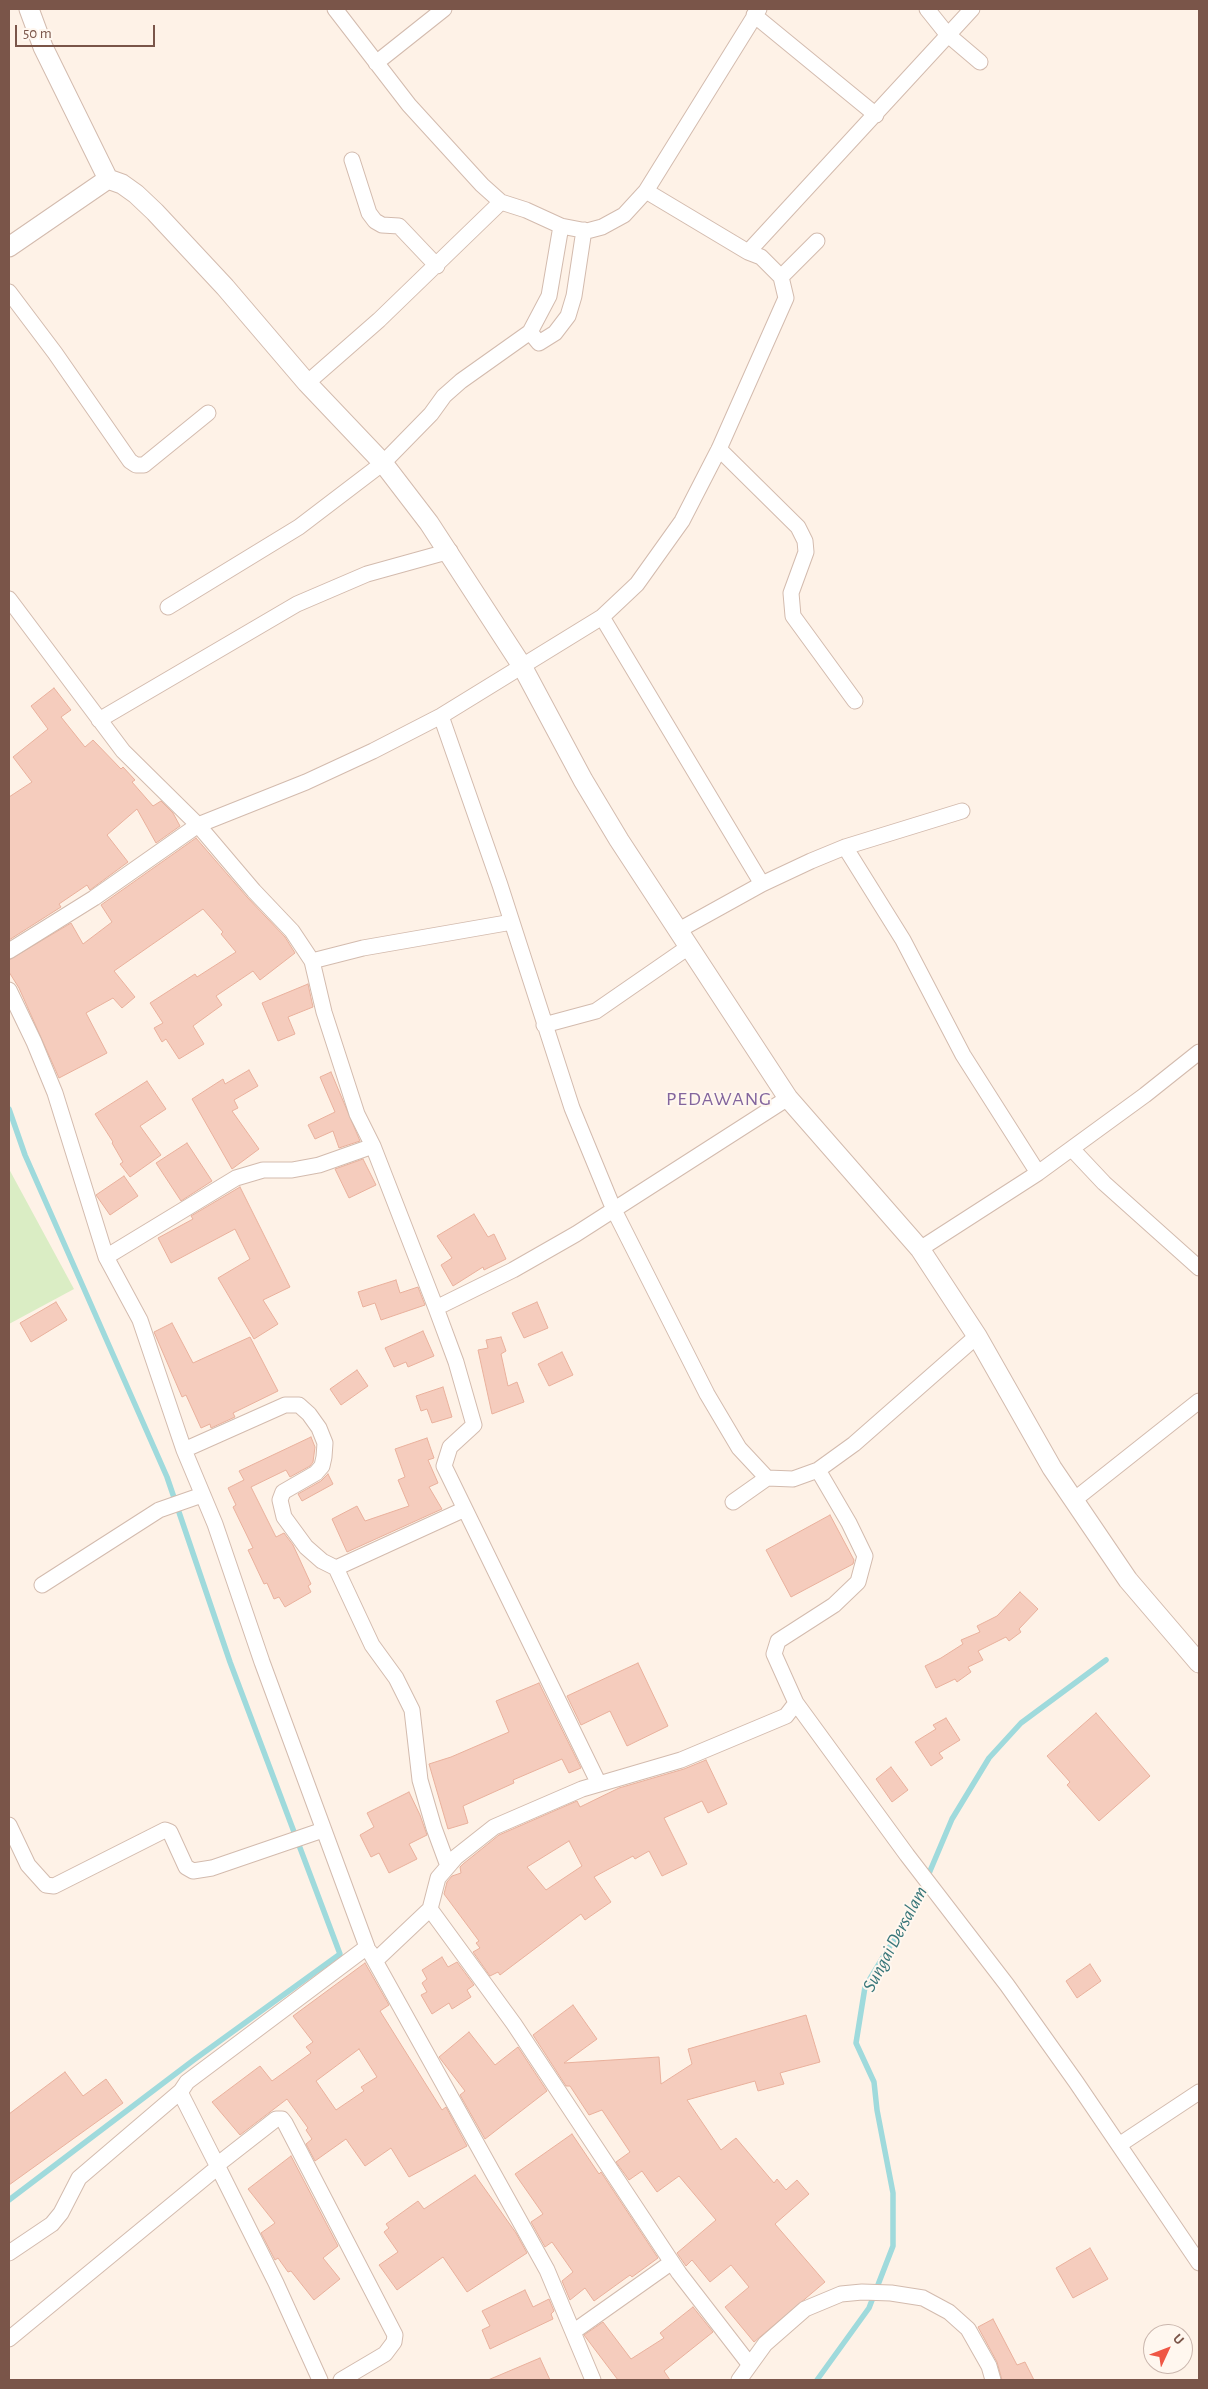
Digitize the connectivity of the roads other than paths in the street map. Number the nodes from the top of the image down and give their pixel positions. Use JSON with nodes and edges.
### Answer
{"nodes":[{"id":1,"x":30,"y":9,"type":"edge"},
{"id":2,"x":335,"y":9,"type":"edge"},
{"id":3,"x":444,"y":9,"type":"edge"},
{"id":4,"x":927,"y":9,"type":"edge"},
{"id":5,"x":972,"y":9,"type":"edge"},
{"id":6,"x":757,"y":12,"type":"edge"},
{"id":7,"x":947,"y":34,"type":"junction"},
{"id":8,"x":980,"y":62,"type":"dead end"},
{"id":9,"x":376,"y":63,"type":"junction"},
{"id":10,"x":876,"y":115,"type":"junction"},
{"id":11,"x":352,"y":160,"type":"dead end"},
{"id":12,"x":108,"y":179,"type":"junction"},
{"id":13,"x":646,"y":191,"type":"junction"},
{"id":14,"x":501,"y":202,"type":"junction"},
{"id":15,"x":561,"y":226,"type":"junction"},
{"id":16,"x":584,"y":230,"type":"junction"},
{"id":17,"x":817,"y":241,"type":"dead end"},
{"id":18,"x":9,"y":248,"type":"edge"},
{"id":19,"x":748,"y":252,"type":"junction"},
{"id":20,"x":437,"y":266,"type":"junction"},
{"id":21,"x":781,"y":278,"type":"junction"},
{"id":22,"x":9,"y":292,"type":"edge"},
{"id":23,"x":535,"y":337,"type":"junction"},
{"id":24,"x":307,"y":383,"type":"junction"},
{"id":25,"x":208,"y":413,"type":"dead end"},
{"id":26,"x":718,"y":449,"type":"junction"},
{"id":27,"x":383,"y":463,"type":"junction"},
{"id":28,"x":450,"y":551,"type":"junction"},
{"id":29,"x":9,"y":599,"type":"edge"},
{"id":30,"x":168,"y":607,"type":"dead end"},
{"id":31,"x":602,"y":617,"type":"junction"},
{"id":32,"x":522,"y":666,"type":"junction"},
{"id":33,"x":855,"y":700,"type":"dead end"},
{"id":34,"x":441,"y":716,"type":"junction"},
{"id":35,"x":99,"y":720,"type":"junction"},
{"id":36,"x":962,"y":811,"type":"dead end"},
{"id":37,"x":198,"y":826,"type":"junction"},
{"id":38,"x":845,"y":847,"type":"junction"},
{"id":39,"x":762,"y":884,"type":"junction"},
{"id":40,"x":512,"y":922,"type":"junction"},
{"id":41,"x":680,"y":930,"type":"junction"},
{"id":42,"x":690,"y":946,"type":"junction"},
{"id":43,"x":9,"y":951,"type":"edge"},
{"id":44,"x":312,"y":961,"type":"junction"},
{"id":45,"x":9,"y":990,"type":"edge"},
{"id":46,"x":544,"y":1025,"type":"junction"},
{"id":47,"x":1199,"y":1052,"type":"edge"},
{"id":48,"x":788,"y":1098,"type":"junction"},
{"id":49,"x":373,"y":1146,"type":"junction"},
{"id":50,"x":1072,"y":1149,"type":"junction"},
{"id":51,"x":1038,"y":1173,"type":"junction"},
{"id":52,"x":614,"y":1210,"type":"junction"},
{"id":53,"x":920,"y":1249,"type":"junction"},
{"id":54,"x":106,"y":1257,"type":"junction"},
{"id":55,"x":1199,"y":1268,"type":"edge"},
{"id":56,"x":436,"y":1308,"type":"junction"},
{"id":57,"x":977,"y":1336,"type":"junction"},
{"id":58,"x":1199,"y":1401,"type":"edge"},
{"id":59,"x":184,"y":1450,"type":"junction"},
{"id":60,"x":818,"y":1470,"type":"junction"},
{"id":61,"x":767,"y":1478,"type":"junction"},
{"id":62,"x":195,"y":1497,"type":"junction"},
{"id":63,"x":1074,"y":1500,"type":"junction"},
{"id":64,"x":733,"y":1502,"type":"dead end"},
{"id":65,"x":465,"y":1509,"type":"junction"},
{"id":66,"x":336,"y":1568,"type":"junction"},
{"id":67,"x":42,"y":1585,"type":"dead end"},
{"id":68,"x":1199,"y":1663,"type":"edge"},
{"id":69,"x":796,"y":1703,"type":"junction"},
{"id":70,"x":599,"y":1784,"type":"junction"},
{"id":71,"x":9,"y":1825,"type":"edge"},
{"id":72,"x":324,"y":1830,"type":"junction"},
{"id":73,"x":448,"y":1866,"type":"junction"},
{"id":74,"x":430,"y":1909,"type":"junction"},
{"id":75,"x":367,"y":1947,"type":"junction"},
{"id":76,"x":375,"y":1961,"type":"junction"},
{"id":77,"x":181,"y":2091,"type":"junction"},
{"id":78,"x":1199,"y":2092,"type":"edge"},
{"id":79,"x":1119,"y":2145,"type":"junction"},
{"id":80,"x":218,"y":2166,"type":"junction"},
{"id":81,"x":9,"y":2253,"type":"edge"},
{"id":82,"x":672,"y":2262,"type":"junction"},
{"id":83,"x":1199,"y":2263,"type":"edge"},
{"id":84,"x":573,"y":2332,"type":"junction"},
{"id":85,"x":9,"y":2339,"type":"edge"},
{"id":86,"x":750,"y":2365,"type":"junction"},
{"id":87,"x":320,"y":2380,"type":"edge"},
{"id":88,"x":342,"y":2380,"type":"edge"},
{"id":89,"x":593,"y":2380,"type":"edge"},
{"id":90,"x":739,"y":2380,"type":"edge"},
{"id":91,"x":993,"y":2380,"type":"edge"}],
"edges":[{"from":1,"to":12,"type":"street"},
{"from":2,"to":9,"type":"street"},
{"from":3,"to":9,"type":"street"},
{"from":4,"to":7,"type":"street"},
{"from":5,"to":7,"type":"street"},
{"from":6,"to":10,"type":"street"},
{"from":6,"to":13,"type":"street"},
{"from":7,"to":8,"type":"street"},
{"from":7,"to":10,"type":"street"},
{"from":9,"to":14,"type":"street"},
{"from":10,"to":19,"type":"street"},
{"from":11,"to":20,"type":"street"},
{"from":12,"to":18,"type":"street"},
{"from":12,"to":24,"type":"street"},
{"from":13,"to":16,"type":"street"},
{"from":13,"to":19,"type":"street"},
{"from":14,"to":15,"type":"street"},
{"from":14,"to":20,"type":"street"},
{"from":15,"to":16,"type":"street"},
{"from":15,"to":23,"type":"street"},
{"from":16,"to":23,"type":"street"},
{"from":17,"to":21,"type":"street"},
{"from":19,"to":21,"type":"street"},
{"from":20,"to":24,"type":"street"},
{"from":21,"to":26,"type":"street"},
{"from":22,"to":25,"type":"street"},
{"from":23,"to":27,"type":"street"},
{"from":24,"to":27,"type":"street"},
{"from":26,"to":31,"type":"street"},
{"from":26,"to":33,"type":"street"},
{"from":27,"to":28,"type":"street"},
{"from":27,"to":30,"type":"street"},
{"from":28,"to":32,"type":"street"},
{"from":28,"to":35,"type":"street"},
{"from":29,"to":35,"type":"street"},
{"from":31,"to":32,"type":"street"},
{"from":31,"to":39,"type":"street"},
{"from":32,"to":34,"type":"street"},
{"from":32,"to":41,"type":"street"},
{"from":34,"to":37,"type":"street"},
{"from":34,"to":40,"type":"street"},
{"from":35,"to":37,"type":"street"},
{"from":36,"to":38,"type":"street"},
{"from":37,"to":43,"type":"street"},
{"from":37,"to":44,"type":"street"},
{"from":38,"to":39,"type":"street"},
{"from":38,"to":51,"type":"street"},
{"from":39,"to":41,"type":"street"},
{"from":40,"to":44,"type":"street"},
{"from":40,"to":46,"type":"street"},
{"from":41,"to":42,"type":"street"},
{"from":42,"to":46,"type":"street"},
{"from":42,"to":48,"type":"street"},
{"from":44,"to":49,"type":"street"},
{"from":45,"to":54,"type":"street"},
{"from":46,"to":52,"type":"street"},
{"from":47,"to":50,"type":"street"},
{"from":48,"to":52,"type":"street"},
{"from":48,"to":53,"type":"street"},
{"from":49,"to":54,"type":"street"},
{"from":49,"to":56,"type":"street"},
{"from":50,"to":51,"type":"street"},
{"from":50,"to":55,"type":"street"},
{"from":51,"to":53,"type":"street"},
{"from":52,"to":56,"type":"street"},
{"from":52,"to":61,"type":"street"},
{"from":53,"to":57,"type":"street"},
{"from":54,"to":59,"type":"street"},
{"from":56,"to":65,"type":"street"},
{"from":57,"to":60,"type":"street"},
{"from":57,"to":63,"type":"street"},
{"from":58,"to":63,"type":"street"},
{"from":59,"to":62,"type":"street"},
{"from":59,"to":66,"type":"street"},
{"from":60,"to":61,"type":"street"},
{"from":60,"to":69,"type":"street"},
{"from":61,"to":64,"type":"street"},
{"from":62,"to":67,"type":"street"},
{"from":62,"to":72,"type":"street"},
{"from":63,"to":68,"type":"street"},
{"from":65,"to":66,"type":"street"},
{"from":65,"to":70,"type":"street"},
{"from":66,"to":73,"type":"street"},
{"from":69,"to":70,"type":"street"},
{"from":69,"to":79,"type":"street"},
{"from":70,"to":73,"type":"street"},
{"from":71,"to":72,"type":"street"},
{"from":72,"to":75,"type":"street"},
{"from":73,"to":74,"type":"street"},
{"from":74,"to":76,"type":"street"},
{"from":74,"to":82,"type":"street"},
{"from":75,"to":76,"type":"street"},
{"from":75,"to":77,"type":"street"},
{"from":76,"to":84,"type":"street"},
{"from":77,"to":80,"type":"street"},
{"from":77,"to":81,"type":"street"},
{"from":78,"to":79,"type":"street"},
{"from":79,"to":83,"type":"street"},
{"from":80,"to":85,"type":"street"},
{"from":80,"to":87,"type":"street"},
{"from":80,"to":88,"type":"street"},
{"from":82,"to":84,"type":"street"},
{"from":82,"to":86,"type":"street"},
{"from":84,"to":89,"type":"street"},
{"from":86,"to":90,"type":"street"},
{"from":86,"to":91,"type":"street"}]}
